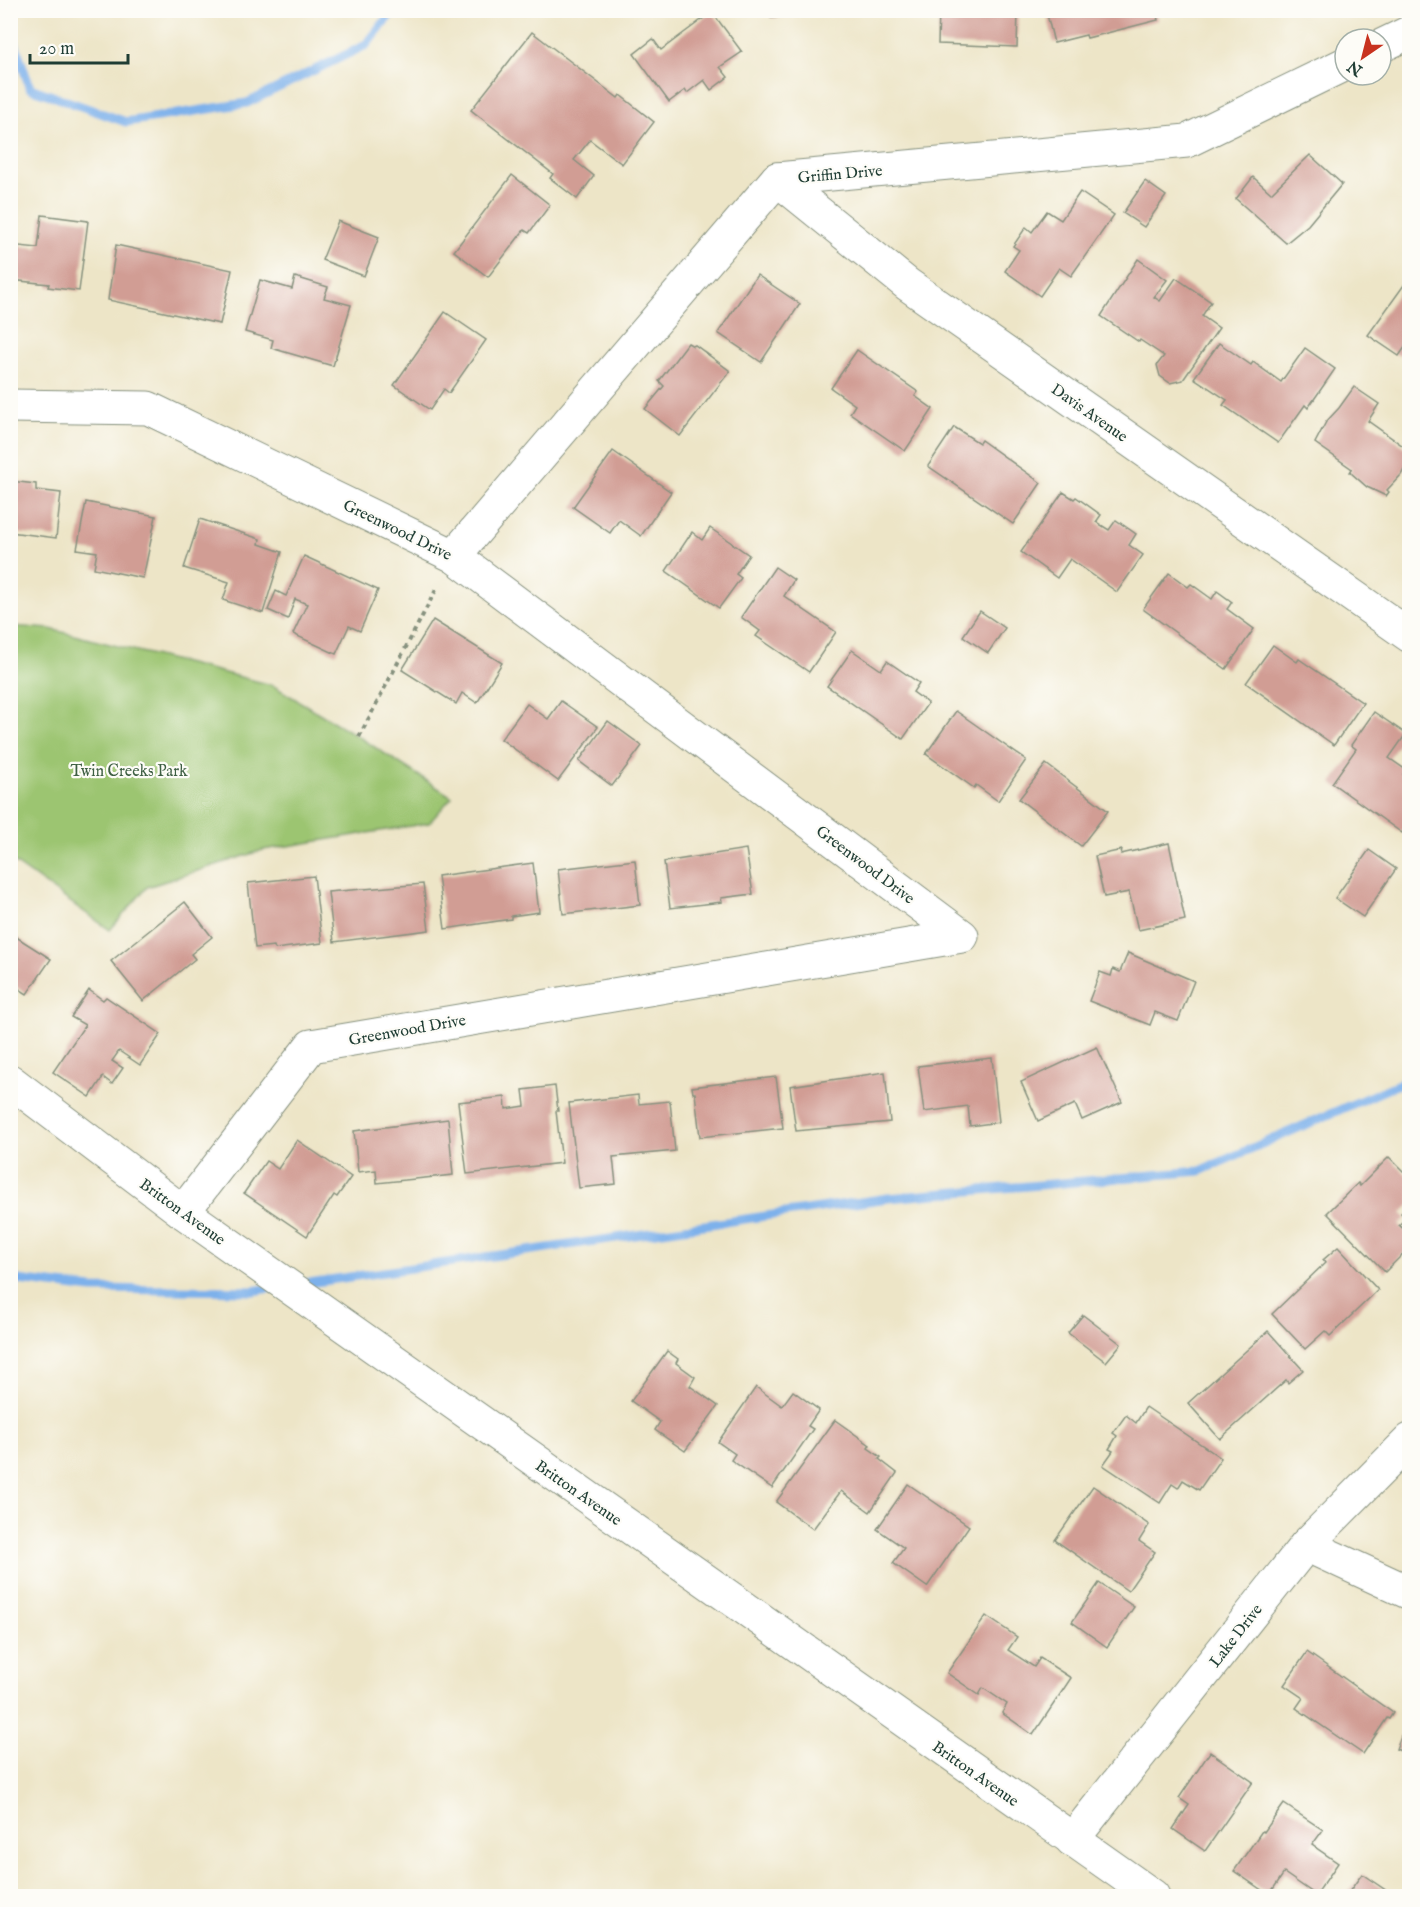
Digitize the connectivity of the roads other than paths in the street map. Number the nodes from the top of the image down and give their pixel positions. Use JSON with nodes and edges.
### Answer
{"nodes":[{"id":1,"x":1410,"y":32,"type":"edge"},
{"id":2,"x":1393,"y":40,"type":"edge"},
{"id":3,"x":1333,"y":70,"type":"edge"},
{"id":4,"x":777,"y":179,"type":"junction"},
{"id":5,"x":10,"y":406,"type":"edge"},
{"id":6,"x":454,"y":556,"type":"junction"},
{"id":7,"x":1410,"y":636,"type":"edge"},
{"id":8,"x":10,"y":1081,"type":"edge"},
{"id":9,"x":183,"y":1212,"type":"junction"},
{"id":10,"x":1410,"y":1440,"type":"edge"},
{"id":11,"x":1306,"y":1545,"type":"junction"},
{"id":12,"x":1410,"y":1593,"type":"edge"},
{"id":13,"x":1072,"y":1840,"type":"junction"},
{"id":14,"x":1153,"y":1896,"type":"edge"}],
"edges":[{"from":1,"to":2,"type":"street"},
{"from":3,"to":4,"type":"street","name":"Griffin Drive"},
{"from":4,"to":6,"type":"street","name":"Griffin Drive"},
{"from":4,"to":7,"type":"street","name":"Davis Avenue"},
{"from":5,"to":6,"type":"street","name":"Greenwood Drive"},
{"from":6,"to":9,"type":"street","name":"Greenwood Drive"},
{"from":8,"to":9,"type":"street","name":"Britton Avenue"},
{"from":9,"to":13,"type":"street","name":"Britton Avenue"},
{"from":10,"to":11,"type":"street","name":"Lake Drive"},
{"from":11,"to":12,"type":"street"},
{"from":11,"to":13,"type":"street","name":"Lake Drive"},
{"from":13,"to":14,"type":"street","name":"Britton Avenue"}]}
